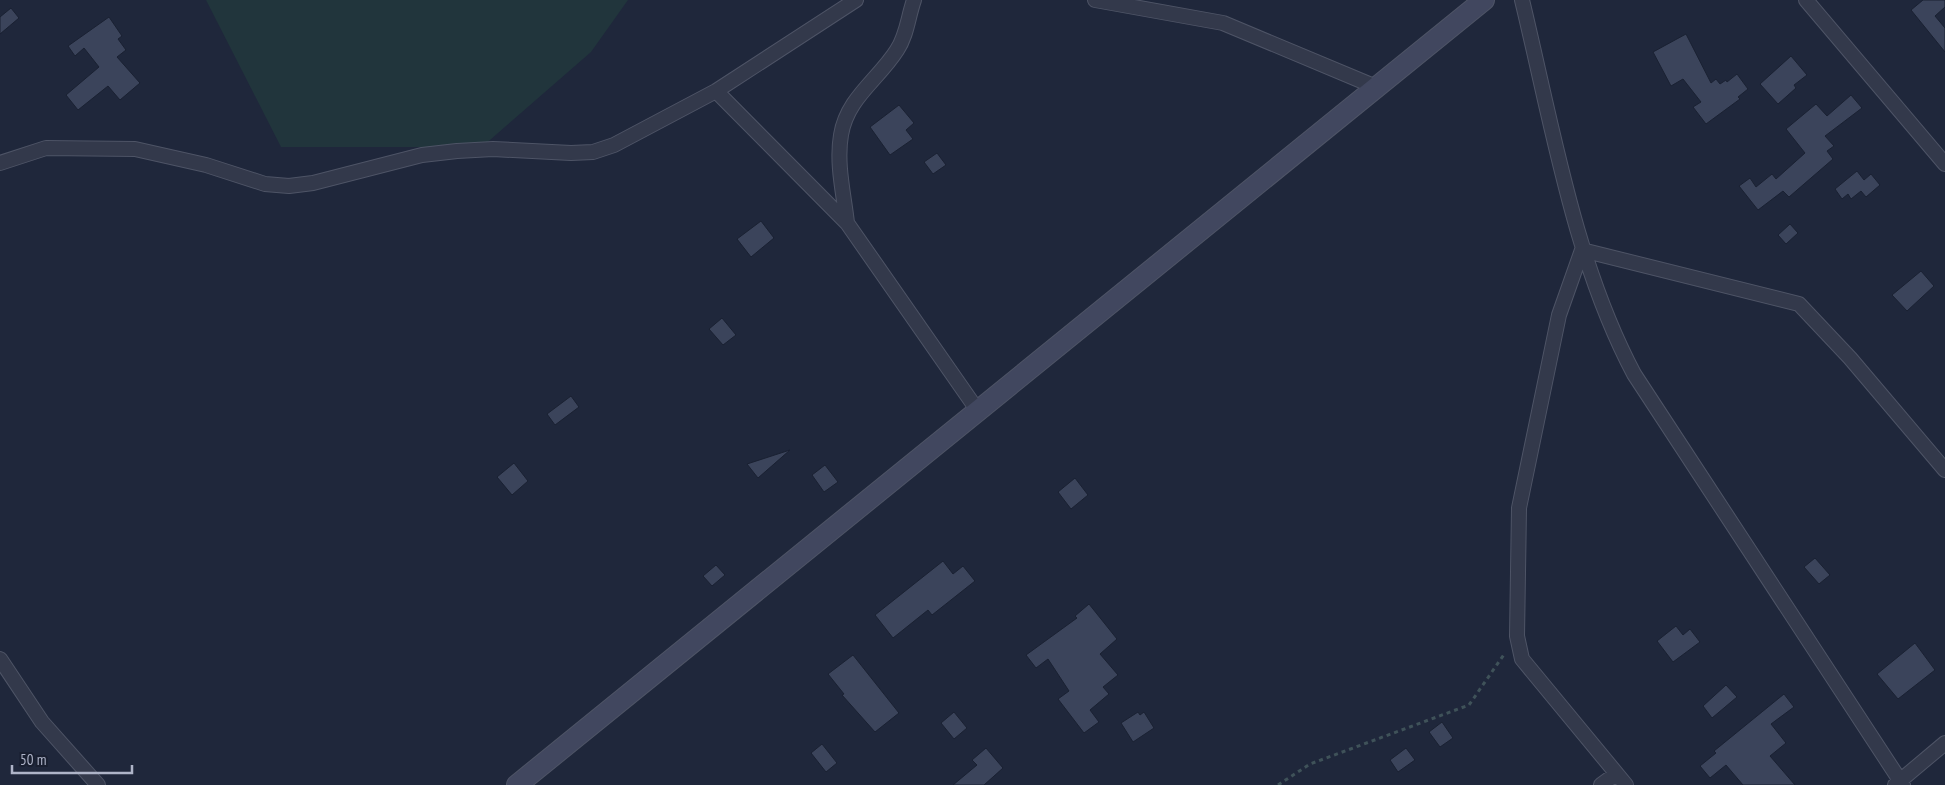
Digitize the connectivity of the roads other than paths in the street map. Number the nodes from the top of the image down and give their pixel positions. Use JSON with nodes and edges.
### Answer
{"nodes":[{"id":1,"x":856,"y":0,"type":"edge"},
{"id":2,"x":914,"y":0,"type":"edge"},
{"id":3,"x":1095,"y":0,"type":"edge"},
{"id":4,"x":1484,"y":0,"type":"edge"},
{"id":5,"x":1522,"y":0,"type":"edge"},
{"id":6,"x":1806,"y":0,"type":"edge"},
{"id":7,"x":1376,"y":88,"type":"junction"},
{"id":8,"x":716,"y":91,"type":"junction"},
{"id":9,"x":0,"y":163,"type":"edge"},
{"id":10,"x":1945,"y":164,"type":"edge"},
{"id":11,"x":847,"y":223,"type":"junction"},
{"id":12,"x":1582,"y":250,"type":"junction"},
{"id":13,"x":978,"y":411,"type":"junction"},
{"id":14,"x":1945,"y":470,"type":"edge"},
{"id":15,"x":0,"y":658,"type":"edge"},
{"id":16,"x":1945,"y":743,"type":"edge"},
{"id":17,"x":1616,"y":774,"type":"junction"},
{"id":18,"x":1899,"y":784,"type":"edge"},
{"id":19,"x":98,"y":785,"type":"edge"},
{"id":20,"x":517,"y":785,"type":"edge"},
{"id":21,"x":1601,"y":785,"type":"edge"},
{"id":22,"x":1626,"y":785,"type":"edge"}],
"edges":[{"from":1,"to":8,"type":"street"},
{"from":2,"to":11,"type":"street"},
{"from":3,"to":7,"type":"street"},
{"from":4,"to":7,"type":"street"},
{"from":5,"to":12,"type":"street"},
{"from":6,"to":10,"type":"street"},
{"from":7,"to":13,"type":"street"},
{"from":8,"to":9,"type":"street"},
{"from":8,"to":11,"type":"street"},
{"from":11,"to":13,"type":"street"},
{"from":12,"to":14,"type":"street"},
{"from":12,"to":17,"type":"street"},
{"from":12,"to":18,"type":"street"},
{"from":13,"to":20,"type":"street"},
{"from":15,"to":19,"type":"street"},
{"from":16,"to":18,"type":"street"},
{"from":17,"to":21,"type":"street"},
{"from":17,"to":22,"type":"street"}]}
